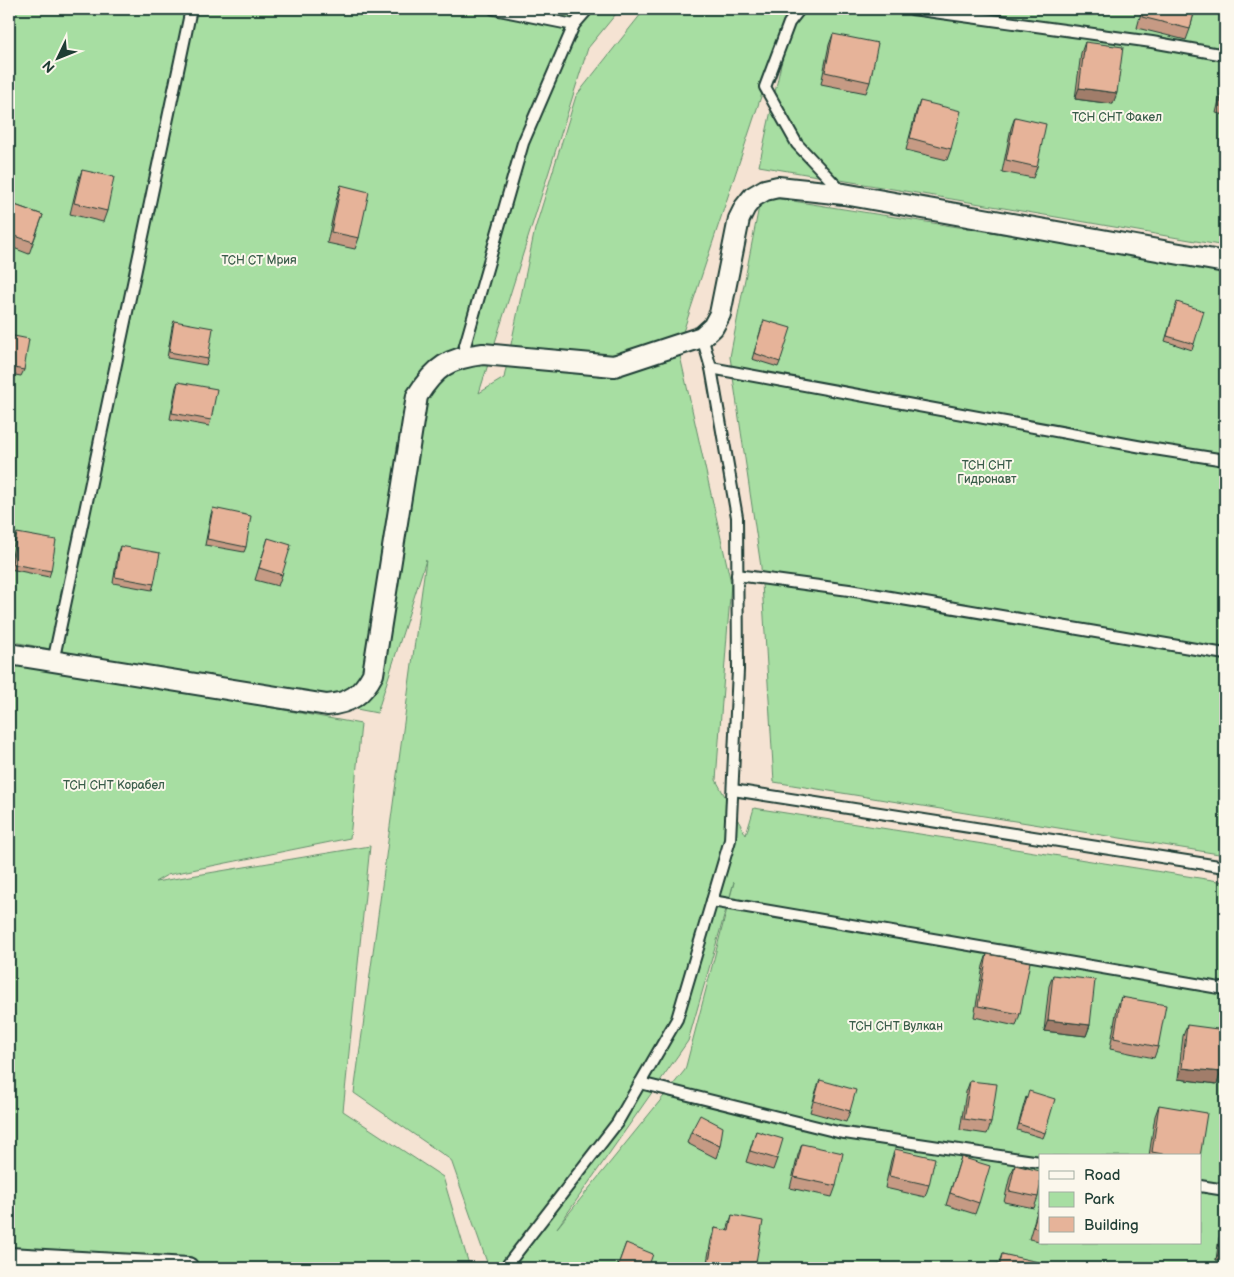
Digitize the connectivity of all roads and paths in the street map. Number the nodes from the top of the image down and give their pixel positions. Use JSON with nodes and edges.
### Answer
{"nodes":[{"id":1,"x":191,"y":9,"type":"edge"},
{"id":2,"x":494,"y":9,"type":"edge"},
{"id":3,"x":588,"y":9,"type":"edge"},
{"id":4,"x":800,"y":9,"type":"edge"},
{"id":5,"x":912,"y":9,"type":"edge"},
{"id":6,"x":574,"y":25,"type":"junction"},
{"id":7,"x":1225,"y":56,"type":"edge"},
{"id":8,"x":844,"y":194,"type":"junction"},
{"id":9,"x":1225,"y":262,"type":"edge"},
{"id":10,"x":702,"y":337,"type":"junction"},
{"id":11,"x":462,"y":356,"type":"junction"},
{"id":12,"x":712,"y":368,"type":"junction"},
{"id":13,"x":1225,"y":460,"type":"edge"},
{"id":14,"x":737,"y":576,"type":"junction"},
{"id":15,"x":9,"y":654,"type":"edge"},
{"id":16,"x":1225,"y":654,"type":"edge"},
{"id":17,"x":52,"y":662,"type":"junction"},
{"id":18,"x":733,"y":790,"type":"junction"},
{"id":19,"x":1225,"y":867,"type":"edge"},
{"id":20,"x":712,"y":901,"type":"junction"},
{"id":21,"x":1225,"y":989,"type":"edge"},
{"id":22,"x":640,"y":1083,"type":"junction"},
{"id":23,"x":1039,"y":1162,"type":"edge"},
{"id":24,"x":1202,"y":1186,"type":"edge"},
{"id":25,"x":1225,"y":1190,"type":"edge"},
{"id":26,"x":9,"y":1258,"type":"edge"},
{"id":27,"x":188,"y":1268,"type":"edge"},
{"id":28,"x":505,"y":1268,"type":"edge"}],
"edges":[{"from":1,"to":17,"type":"lane"},
{"from":2,"to":6,"type":"lane"},
{"from":3,"to":6,"type":"lane"},
{"from":4,"to":8,"type":"lane"},
{"from":5,"to":7,"type":"lane"},
{"from":6,"to":11,"type":"lane"},
{"from":8,"to":9,"type":"street"},
{"from":8,"to":10,"type":"street"},
{"from":10,"to":11,"type":"street"},
{"from":10,"to":12,"type":"lane"},
{"from":11,"to":17,"type":"street"},
{"from":12,"to":13,"type":"lane"},
{"from":12,"to":14,"type":"lane"},
{"from":14,"to":16,"type":"lane"},
{"from":14,"to":18,"type":"lane"},
{"from":15,"to":17,"type":"street"},
{"from":18,"to":19,"type":"lane"},
{"from":18,"to":20,"type":"lane"},
{"from":20,"to":21,"type":"lane"},
{"from":20,"to":22,"type":"lane"},
{"from":22,"to":23,"type":"lane"},
{"from":22,"to":28,"type":"lane"},
{"from":24,"to":25,"type":"lane"},
{"from":26,"to":27,"type":"street"}]}
